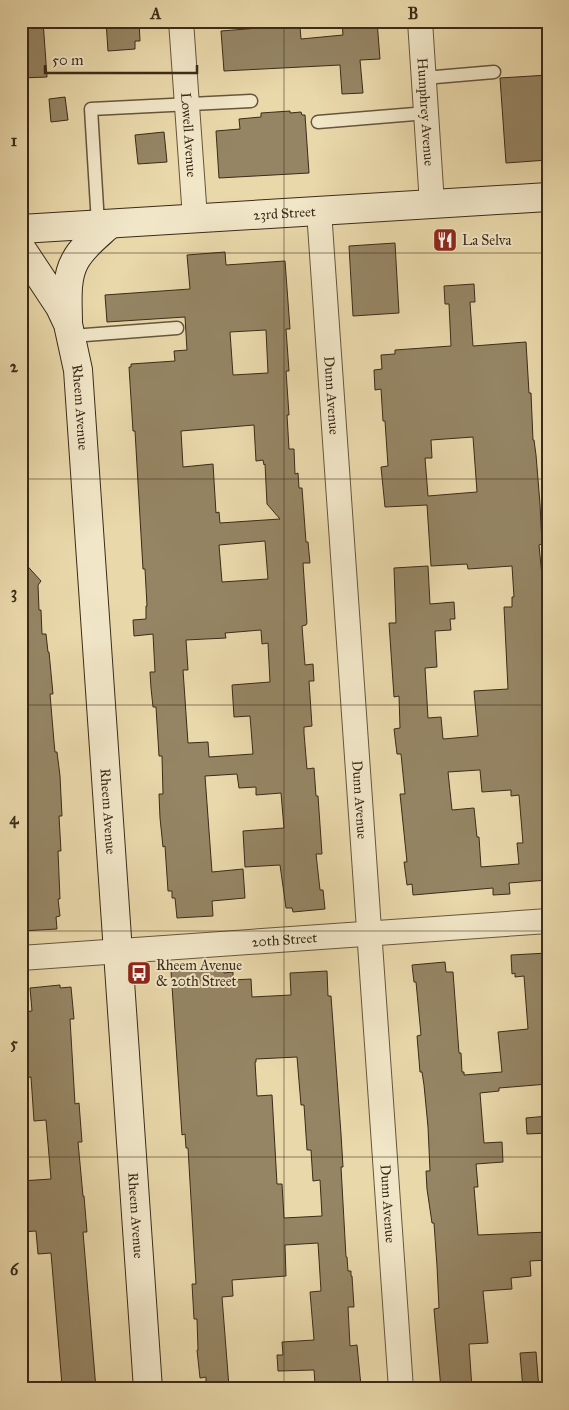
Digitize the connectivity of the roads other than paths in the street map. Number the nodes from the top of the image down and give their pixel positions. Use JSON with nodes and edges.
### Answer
{"nodes":[{"id":1,"x":181,"y":21,"type":"edge"},
{"id":2,"x":420,"y":21,"type":"edge"},
{"id":3,"x":494,"y":72,"type":"dead end"},
{"id":4,"x":424,"y":78,"type":"junction"},
{"id":5,"x":251,"y":101,"type":"dead end"},
{"id":6,"x":187,"y":105,"type":"junction"},
{"id":7,"x":427,"y":113,"type":"junction"},
{"id":8,"x":318,"y":122,"type":"dead end"},
{"id":9,"x":548,"y":197,"type":"edge"},
{"id":10,"x":432,"y":204,"type":"junction"},
{"id":11,"x":319,"y":211,"type":"junction"},
{"id":12,"x":194,"y":218,"type":"junction"},
{"id":13,"x":104,"y":224,"type":"junction"},
{"id":14,"x":21,"y":229,"type":"edge"},
{"id":15,"x":21,"y":248,"type":"edge"},
{"id":16,"x":178,"y":328,"type":"dead end"},
{"id":17,"x":70,"y":330,"type":"junction"},
{"id":18,"x":548,"y":921,"type":"edge"},
{"id":19,"x":369,"y":934,"type":"junction"},
{"id":20,"x":119,"y":952,"type":"junction"},
{"id":21,"x":21,"y":958,"type":"edge"},
{"id":22,"x":148,"y":1389,"type":"edge"},
{"id":23,"x":401,"y":1389,"type":"edge"}],
"edges":[{"from":1,"to":6,"type":"street","name":"Lowell Avenue"},
{"from":2,"to":4,"type":"street","name":"Humphrey Avenue"},
{"from":3,"to":4,"type":"lane"},
{"from":4,"to":7,"type":"street","name":"Humphrey Avenue"},
{"from":5,"to":6,"type":"lane"},
{"from":6,"to":12,"type":"street","name":"Lowell Avenue"},
{"from":6,"to":13,"type":"lane"},
{"from":7,"to":8,"type":"lane"},
{"from":7,"to":10,"type":"street","name":"Humphrey Avenue"},
{"from":9,"to":10,"type":"street","name":"23rd Street"},
{"from":10,"to":11,"type":"street","name":"23rd Street"},
{"from":11,"to":12,"type":"street","name":"23rd Street"},
{"from":11,"to":19,"type":"street","name":"Dunn Avenue"},
{"from":12,"to":13,"type":"street","name":"23rd Street"},
{"from":13,"to":14,"type":"street","name":"23rd Street"},
{"from":13,"to":17,"type":"street"},
{"from":15,"to":17,"type":"street","name":"Rheem Avenue"},
{"from":16,"to":17,"type":"lane"},
{"from":17,"to":20,"type":"street","name":"Rheem Avenue"},
{"from":18,"to":19,"type":"street","name":"20th Street"},
{"from":19,"to":20,"type":"street","name":"20th Street"},
{"from":19,"to":23,"type":"street","name":"Dunn Avenue"},
{"from":20,"to":21,"type":"street","name":"20th Street"},
{"from":20,"to":22,"type":"street","name":"Rheem Avenue"}]}
